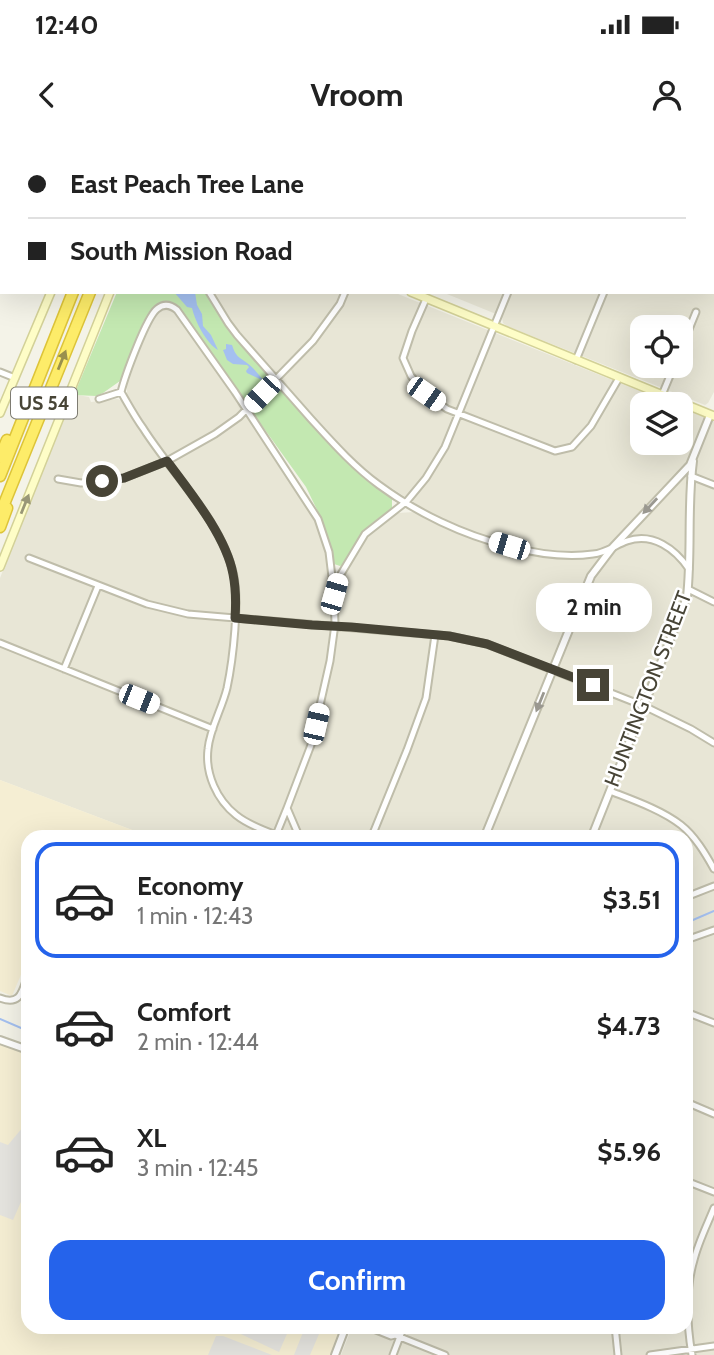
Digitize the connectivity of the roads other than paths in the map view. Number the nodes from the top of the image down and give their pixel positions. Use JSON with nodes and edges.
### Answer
{"nodes":[{"id":1,"x":50,"y":294,"type":"edge"},
{"id":2,"x":72,"y":294,"type":"edge"},
{"id":3,"x":89,"y":294,"type":"edge"},
{"id":4,"x":109,"y":294,"type":"edge"},
{"id":5,"x":210,"y":294,"type":"edge"},
{"id":6,"x":344,"y":294,"type":"edge"},
{"id":7,"x":417,"y":294,"type":"edge"},
{"id":8,"x":507,"y":294,"type":"edge"},
{"id":9,"x":603,"y":294,"type":"edge"},
{"id":10,"x":426,"y":299,"type":"junction"},
{"id":11,"x":65,"y":312,"type":"junction"},
{"id":12,"x":696,"y":312,"type":"dead end"},
{"id":13,"x":693,"y":319,"type":"edge"},
{"id":14,"x":495,"y":327,"type":"junction"},
{"id":15,"x":576,"y":360,"type":"junction"},
{"id":16,"x":0,"y":372,"type":"edge"},
{"id":17,"x":15,"y":378,"type":"junction"},
{"id":18,"x":619,"y":378,"type":"junction"},
{"id":19,"x":276,"y":379,"type":"junction"},
{"id":20,"x":121,"y":391,"type":"junction"},
{"id":21,"x":652,"y":392,"type":"edge"},
{"id":22,"x":99,"y":398,"type":"dead end"},
{"id":23,"x":714,"y":405,"type":"edge"},
{"id":24,"x":693,"y":408,"type":"edge"},
{"id":25,"x":246,"y":410,"type":"junction"},
{"id":26,"x":0,"y":413,"type":"edge"},
{"id":27,"x":459,"y":414,"type":"junction"},
{"id":28,"x":39,"y":416,"type":"junction"},
{"id":29,"x":712,"y":416,"type":"edge"},
{"id":30,"x":694,"y":454,"type":"junction"},
{"id":31,"x":0,"y":457,"type":"edge"},
{"id":32,"x":167,"y":461,"type":"junction"},
{"id":33,"x":0,"y":476,"type":"edge"},
{"id":34,"x":691,"y":476,"type":"junction"},
{"id":35,"x":58,"y":479,"type":"dead end"},
{"id":36,"x":714,"y":485,"type":"edge"},
{"id":37,"x":405,"y":503,"type":"junction"},
{"id":38,"x":0,"y":514,"type":"edge"},
{"id":39,"x":0,"y":527,"type":"edge"},
{"id":40,"x":613,"y":547,"type":"junction"},
{"id":41,"x":29,"y":558,"type":"dead end"},
{"id":42,"x":0,"y":567,"type":"edge"},
{"id":43,"x":690,"y":569,"type":"junction"},
{"id":44,"x":99,"y":586,"type":"junction"},
{"id":45,"x":688,"y":589,"type":"junction"},
{"id":46,"x":334,"y":594,"type":"junction"},
{"id":47,"x":714,"y":602,"type":"edge"},
{"id":48,"x":235,"y":618,"type":"junction"},
{"id":49,"x":335,"y":626,"type":"junction"},
{"id":50,"x":435,"y":635,"type":"junction"},
{"id":51,"x":0,"y":643,"type":"edge"},
{"id":52,"x":64,"y":669,"type":"junction"},
{"id":53,"x":553,"y":670,"type":"junction"},
{"id":54,"x":644,"y":706,"type":"junction"},
{"id":55,"x":213,"y":729,"type":"junction"},
{"id":56,"x":714,"y":743,"type":"edge"},
{"id":57,"x":610,"y":791,"type":"junction"},
{"id":58,"x":288,"y":807,"type":"junction"},
{"id":59,"x":265,"y":830,"type":"edge"},
{"id":60,"x":279,"y":830,"type":"edge"},
{"id":61,"x":297,"y":830,"type":"edge"},
{"id":62,"x":374,"y":830,"type":"edge"},
{"id":63,"x":487,"y":830,"type":"edge"},
{"id":64,"x":594,"y":830,"type":"edge"},
{"id":65,"x":686,"y":830,"type":"edge"},
{"id":66,"x":693,"y":838,"type":"edge"},
{"id":67,"x":714,"y":870,"type":"edge"},
{"id":68,"x":714,"y":886,"type":"edge"},
{"id":69,"x":693,"y":894,"type":"edge"},
{"id":70,"x":714,"y":930,"type":"edge"},
{"id":71,"x":693,"y":938,"type":"edge"},
{"id":72,"x":21,"y":992,"type":"edge"},
{"id":73,"x":0,"y":998,"type":"edge"},
{"id":74,"x":693,"y":1015,"type":"edge"},
{"id":75,"x":714,"y":1024,"type":"edge"},
{"id":76,"x":0,"y":1040,"type":"edge"},
{"id":77,"x":21,"y":1048,"type":"edge"},
{"id":78,"x":693,"y":1105,"type":"edge"},
{"id":79,"x":714,"y":1114,"type":"edge"},
{"id":80,"x":693,"y":1184,"type":"edge"},
{"id":81,"x":714,"y":1192,"type":"edge"},
{"id":82,"x":714,"y":1208,"type":"edge"},
{"id":83,"x":693,"y":1265,"type":"edge"},
{"id":84,"x":343,"y":1334,"type":"edge"},
{"id":85,"x":386,"y":1334,"type":"edge"},
{"id":86,"x":616,"y":1334,"type":"edge"},
{"id":87,"x":690,"y":1334,"type":"edge"},
{"id":88,"x":398,"y":1336,"type":"junction"},
{"id":89,"x":714,"y":1346,"type":"edge"},
{"id":90,"x":691,"y":1352,"type":"edge"},
{"id":91,"x":335,"y":1355,"type":"edge"},
{"id":92,"x":393,"y":1355,"type":"edge"},
{"id":93,"x":444,"y":1355,"type":"edge"},
{"id":94,"x":618,"y":1355,"type":"edge"},
{"id":95,"x":650,"y":1355,"type":"edge"}],
"edges":[{"from":1,"to":17,"type":"main road"},
{"from":2,"to":11,"type":"highway","number":"US 54"},
{"from":28,"to":3,"type":"highway","number":"US 54","one_way":true},
{"from":42,"to":4,"type":"main road","one_way":true},
{"from":5,"to":19,"type":"street"},
{"from":6,"to":19,"type":"street"},
{"from":7,"to":10,"type":"main road"},
{"from":8,"to":14,"type":"street"},
{"from":9,"to":15,"type":"street"},
{"from":10,"to":14,"type":"main road"},
{"from":10,"to":27,"type":"street"},
{"from":11,"to":31,"type":"highway"},
{"from":11,"to":33,"type":"highway","number":"US 54"},
{"from":12,"to":13,"type":"street"},
{"from":14,"to":15,"type":"main road"},
{"from":14,"to":27,"type":"street"},
{"from":15,"to":18,"type":"main road"},
{"from":16,"to":17,"type":"street"},
{"from":17,"to":26,"type":"main road"},
{"from":18,"to":21,"type":"main road"},
{"from":18,"to":27,"type":"street"},
{"from":19,"to":25,"type":"street"},
{"from":19,"to":37,"type":"street"},
{"from":20,"to":22,"type":"street"},
{"from":20,"to":25,"type":"street"},
{"from":20,"to":32,"type":"street"},
{"from":23,"to":29,"type":"main road"},
{"from":24,"to":29,"type":"main road"},
{"from":25,"to":32,"type":"street"},
{"from":25,"to":46,"type":"street"},
{"from":27,"to":37,"type":"street"},
{"from":28,"to":38,"type":"highway","number":"US 54"},
{"from":28,"to":39,"type":"highway"},
{"from":29,"to":30,"type":"street"},
{"from":30,"to":34,"type":"street","name":"HUNTINGTON STREET"},
{"from":30,"to":40,"type":"street","one_way":true},
{"from":32,"to":35,"type":"street"},
{"from":32,"to":48,"type":"street"},
{"from":34,"to":36,"type":"street"},
{"from":34,"to":43,"type":"street","name":"HUNTINGTON STREET"},
{"from":37,"to":40,"type":"street"},
{"from":37,"to":46,"type":"street"},
{"from":40,"to":43,"type":"street"},
{"from":40,"to":53,"type":"street"},
{"from":41,"to":44,"type":"street"},
{"from":43,"to":45,"type":"street","name":"HUNTINGTON STREET"},
{"from":44,"to":48,"type":"street"},
{"from":44,"to":52,"type":"street"},
{"from":45,"to":47,"type":"street"},
{"from":45,"to":54,"type":"street","name":"HUNTINGTON STREET"},
{"from":46,"to":49,"type":"street"},
{"from":48,"to":49,"type":"street"},
{"from":48,"to":55,"type":"street"},
{"from":49,"to":50,"type":"street"},
{"from":49,"to":58,"type":"street"},
{"from":50,"to":53,"type":"street"},
{"from":50,"to":62,"type":"street"},
{"from":51,"to":52,"type":"street"},
{"from":52,"to":55,"type":"street"},
{"from":53,"to":54,"type":"street"},
{"from":53,"to":63,"type":"street","one_way":true},
{"from":54,"to":56,"type":"street"},
{"from":54,"to":57,"type":"street","name":"HUNTINGTON STREET"},
{"from":55,"to":59,"type":"street"},
{"from":57,"to":64,"type":"street","name":"HUNTINGTON STREET"},
{"from":57,"to":65,"type":"street"},
{"from":58,"to":60,"type":"street"},
{"from":58,"to":61,"type":"street"},
{"from":66,"to":67,"type":"street"},
{"from":68,"to":69,"type":"street"},
{"from":70,"to":71,"type":"street"},
{"from":72,"to":73,"type":"street"},
{"from":74,"to":75,"type":"street"},
{"from":76,"to":77,"type":"street"},
{"from":78,"to":79,"type":"street"},
{"from":80,"to":81,"type":"street"},
{"from":82,"to":83,"type":"street"},
{"from":84,"to":91,"type":"street"},
{"from":85,"to":88,"type":"street"},
{"from":86,"to":94,"type":"street"},
{"from":87,"to":90,"type":"street"},
{"from":88,"to":92,"type":"street"},
{"from":88,"to":93,"type":"street"},
{"from":89,"to":90,"type":"street"},
{"from":90,"to":95,"type":"street"}]}
